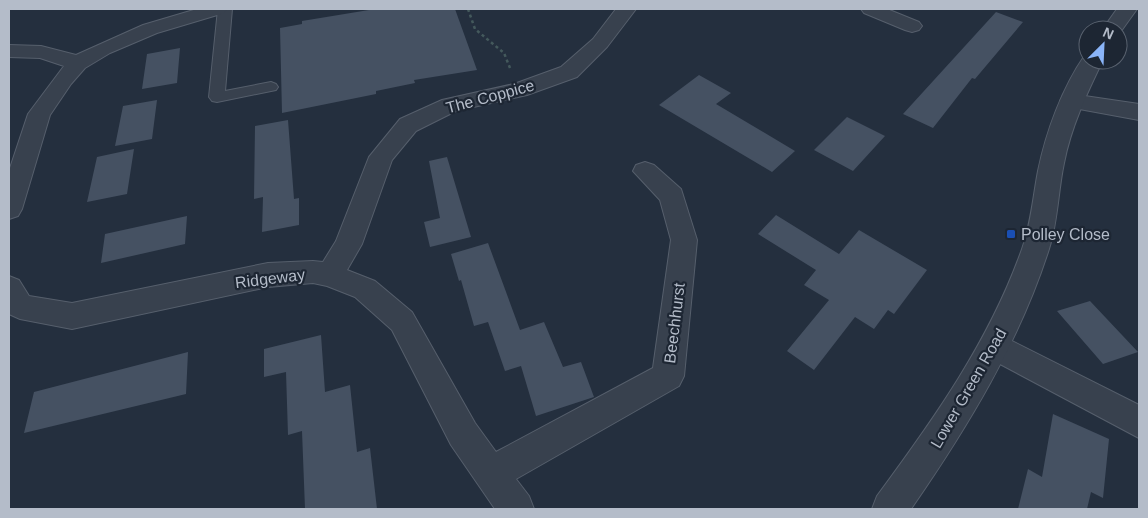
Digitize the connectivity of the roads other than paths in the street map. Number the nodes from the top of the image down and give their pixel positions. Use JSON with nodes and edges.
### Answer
{"nodes":[{"id":1,"x":217,"y":9,"type":"edge"},
{"id":2,"x":225,"y":9,"type":"edge"},
{"id":3,"x":626,"y":9,"type":"edge"},
{"id":4,"x":871,"y":9,"type":"edge"},
{"id":5,"x":1127,"y":9,"type":"edge"},
{"id":6,"x":1119,"y":20,"type":"edge"},
{"id":7,"x":896,"y":41,"type":"dead end"},
{"id":8,"x":9,"y":51,"type":"edge"},
{"id":9,"x":78,"y":63,"type":"junction"},
{"id":10,"x":1087,"y":70,"type":"edge"},
{"id":11,"x":272,"y":87,"type":"dead end"},
{"id":12,"x":1071,"y":101,"type":"junction"},
{"id":13,"x":1139,"y":112,"type":"edge"},
{"id":14,"x":645,"y":171,"type":"dead end"},
{"id":15,"x":9,"y":210,"type":"edge"},
{"id":16,"x":330,"y":275,"type":"junction"},
{"id":17,"x":13,"y":304,"type":"edge"},
{"id":18,"x":996,"y":346,"type":"junction"},
{"id":19,"x":1139,"y":422,"type":"edge"},
{"id":20,"x":491,"y":474,"type":"junction"},
{"id":21,"x":516,"y":509,"type":"edge"},
{"id":22,"x":890,"y":509,"type":"edge"}],
"edges":[{"from":1,"to":9,"type":"street"},
{"from":2,"to":11,"type":"lane"},
{"from":3,"to":16,"type":"street","name":"The Coppice"},
{"from":4,"to":7,"type":"street"},
{"from":5,"to":6,"type":"street"},
{"from":8,"to":9,"type":"street"},
{"from":9,"to":15,"type":"street"},
{"from":10,"to":12,"type":"street","name":"Lower Green Road"},
{"from":12,"to":13,"type":"street"},
{"from":12,"to":18,"type":"street","name":"Lower Green Road"},
{"from":14,"to":20,"type":"street","name":"Beechhurst"},
{"from":16,"to":17,"type":"street","name":"Ridgeway"},
{"from":16,"to":20,"type":"street","name":"Ridgeway"},
{"from":18,"to":19,"type":"street"},
{"from":18,"to":22,"type":"street","name":"Lower Green Road"},
{"from":20,"to":21,"type":"street","name":"Ridgeway"}]}
